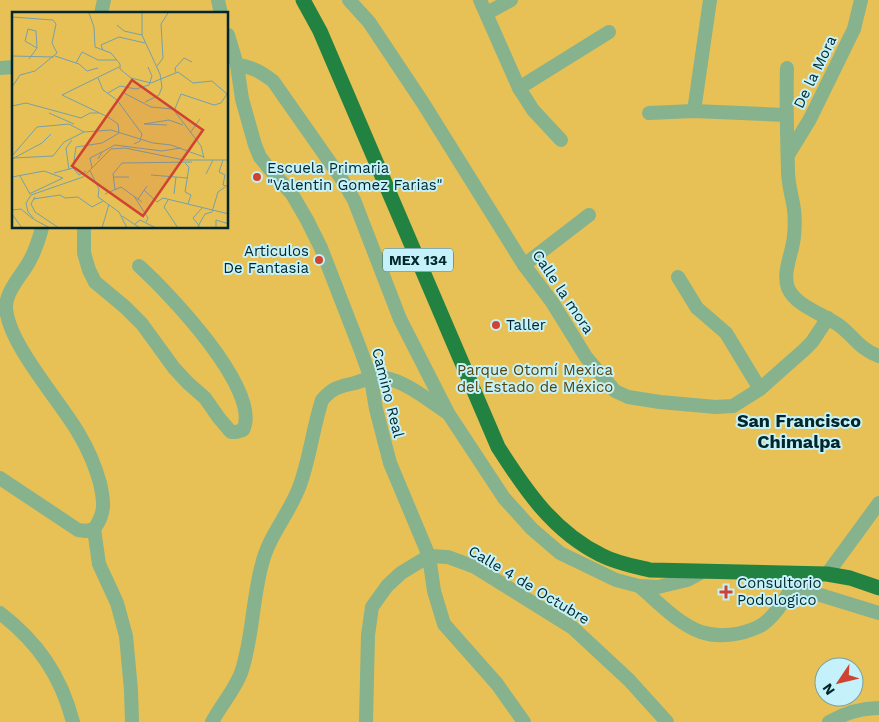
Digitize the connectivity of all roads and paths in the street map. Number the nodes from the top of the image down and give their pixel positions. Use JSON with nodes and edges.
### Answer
{"nodes":[{"id":1,"x":303,"y":0,"type":"edge"},
{"id":2,"x":349,"y":0,"type":"edge"},
{"id":3,"x":480,"y":0,"type":"edge"},
{"id":4,"x":511,"y":0,"type":"edge"},
{"id":5,"x":710,"y":0,"type":"edge"},
{"id":6,"x":861,"y":0,"type":"edge"},
{"id":7,"x":487,"y":13,"type":"junction"},
{"id":8,"x":609,"y":32,"type":"dead end"},
{"id":9,"x":229,"y":39,"type":"edge"},
{"id":10,"x":236,"y":64,"type":"junction"},
{"id":11,"x":787,"y":68,"type":"dead end"},
{"id":12,"x":519,"y":88,"type":"junction"},
{"id":13,"x":694,"y":111,"type":"junction"},
{"id":14,"x":648,"y":113,"type":"dead end"},
{"id":15,"x":785,"y":115,"type":"junction"},
{"id":16,"x":561,"y":140,"type":"dead end"},
{"id":17,"x":788,"y":155,"type":"junction"},
{"id":18,"x":590,"y":215,"type":"dead end"},
{"id":19,"x":42,"y":229,"type":"edge"},
{"id":20,"x":84,"y":229,"type":"edge"},
{"id":21,"x":524,"y":264,"type":"junction"},
{"id":22,"x":140,"y":266,"type":"dead end"},
{"id":23,"x":678,"y":278,"type":"dead end"},
{"id":24,"x":6,"y":291,"type":"edge"},
{"id":25,"x":828,"y":318,"type":"junction"},
{"id":26,"x":879,"y":356,"type":"edge"},
{"id":27,"x":371,"y":379,"type":"junction"},
{"id":28,"x":760,"y":389,"type":"junction"},
{"id":29,"x":448,"y":413,"type":"junction"},
{"id":30,"x":0,"y":478,"type":"edge"},
{"id":31,"x":879,"y":504,"type":"edge"},
{"id":32,"x":94,"y":529,"type":"junction"},
{"id":33,"x":429,"y":556,"type":"junction"},
{"id":34,"x":702,"y":572,"type":"junction"},
{"id":35,"x":827,"y":574,"type":"junction"},
{"id":36,"x":791,"y":580,"type":"junction"},
{"id":37,"x":639,"y":586,"type":"junction"},
{"id":38,"x":879,"y":588,"type":"edge"},
{"id":39,"x":0,"y":613,"type":"edge"},
{"id":40,"x":879,"y":613,"type":"edge"},
{"id":41,"x":879,"y":708,"type":"edge"},
{"id":42,"x":73,"y":722,"type":"edge"},
{"id":43,"x":132,"y":722,"type":"edge"},
{"id":44,"x":212,"y":722,"type":"edge"},
{"id":45,"x":366,"y":722,"type":"edge"},
{"id":46,"x":524,"y":722,"type":"edge"},
{"id":47,"x":667,"y":722,"type":"edge"},
{"id":48,"x":829,"y":722,"type":"edge"}],
"edges":[{"from":1,"to":34,"type":"main road","number":"MEX 134"},
{"from":2,"to":21,"type":"street","name":"Calle la mora"},
{"from":3,"to":7,"type":"street"},
{"from":4,"to":7,"type":"street"},
{"from":5,"to":13,"type":"street"},
{"from":6,"to":17,"type":"street","name":"De la Mora"},
{"from":7,"to":12,"type":"street"},
{"from":8,"to":12,"type":"street"},
{"from":9,"to":10,"type":"street","name":"Camino Real"},
{"from":10,"to":27,"type":"street","name":"Camino Real"},
{"from":10,"to":29,"type":"street"},
{"from":11,"to":15,"type":"street"},
{"from":12,"to":16,"type":"street"},
{"from":13,"to":14,"type":"street"},
{"from":13,"to":15,"type":"street"},
{"from":15,"to":17,"type":"street"},
{"from":17,"to":25,"type":"street"},
{"from":18,"to":21,"type":"street"},
{"from":19,"to":24,"type":"street"},
{"from":20,"to":22,"type":"street"},
{"from":21,"to":28,"type":"street","name":"Calle la mora"},
{"from":23,"to":28,"type":"street"},
{"from":24,"to":32,"type":"street"},
{"from":25,"to":26,"type":"street"},
{"from":25,"to":28,"type":"street","name":"Calle la mora"},
{"from":27,"to":29,"type":"street"},
{"from":27,"to":33,"type":"street","name":"Camino Real"},
{"from":27,"to":44,"type":"street"},
{"from":29,"to":37,"type":"street"},
{"from":30,"to":32,"type":"street"},
{"from":31,"to":35,"type":"street"},
{"from":32,"to":43,"type":"street"},
{"from":33,"to":45,"type":"street"},
{"from":33,"to":46,"type":"street","name":"Camino Real"},
{"from":33,"to":47,"type":"street","name":"Calle 4 de Octubre"},
{"from":34,"to":36,"type":"main road","number":"MEX 134"},
{"from":34,"to":37,"type":"street"},
{"from":35,"to":36,"type":"main road","number":"MEX 134"},
{"from":35,"to":38,"type":"main road","number":"MEX 134"},
{"from":36,"to":37,"type":"street"},
{"from":36,"to":40,"type":"street"},
{"from":39,"to":42,"type":"street"},
{"from":41,"to":48,"type":"street"}]}
